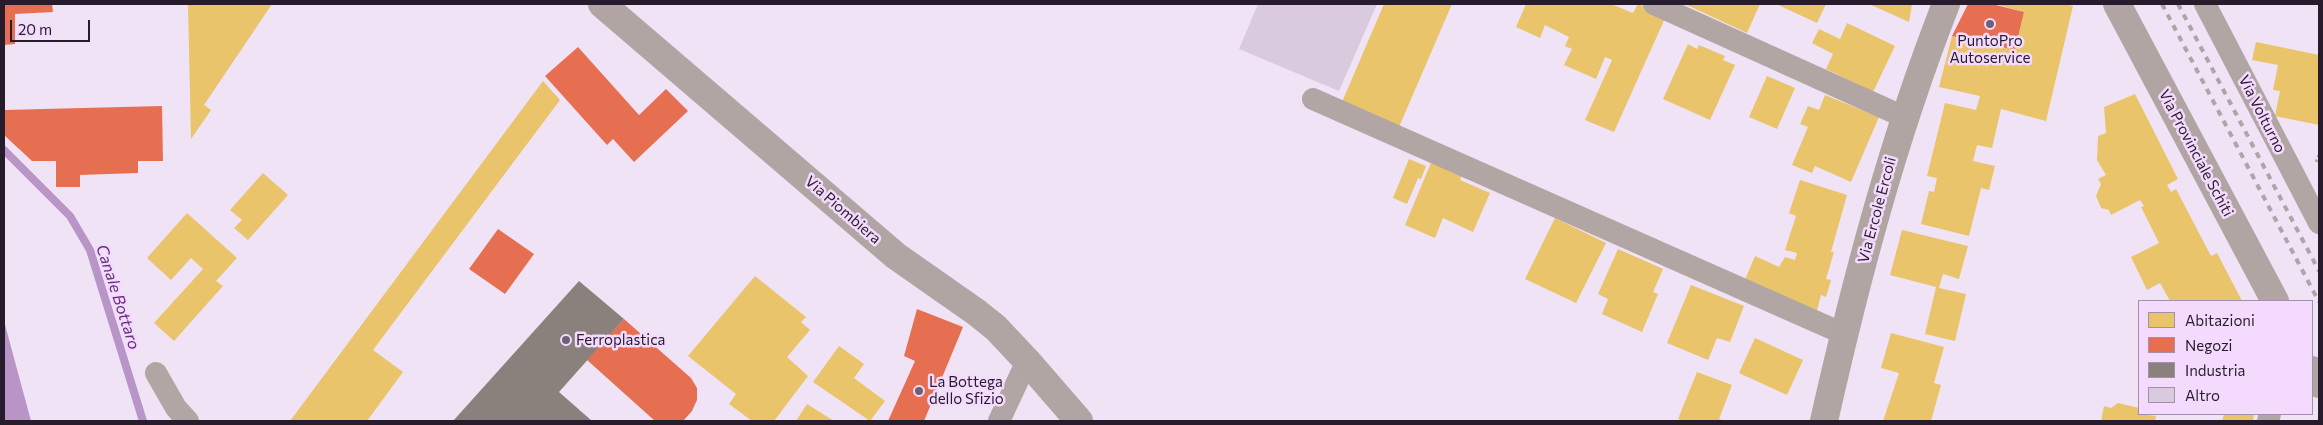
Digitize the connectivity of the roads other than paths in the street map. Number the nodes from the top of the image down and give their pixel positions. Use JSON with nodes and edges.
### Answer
{"nodes":[{"id":1,"x":602,"y":4,"type":"edge"},
{"id":2,"x":1654,"y":4,"type":"edge"},
{"id":3,"x":1946,"y":4,"type":"edge"},
{"id":4,"x":2117,"y":4,"type":"edge"},
{"id":5,"x":2205,"y":4,"type":"edge"},
{"id":6,"x":1312,"y":99,"type":"dead end"},
{"id":7,"x":1904,"y":117,"type":"junction"},
{"id":8,"x":2319,"y":223,"type":"edge"},
{"id":9,"x":2274,"y":300,"type":"edge"},
{"id":10,"x":1844,"y":334,"type":"junction"},
{"id":11,"x":1027,"y":361,"type":"junction"},
{"id":12,"x":2313,"y":372,"type":"edge"},
{"id":13,"x":156,"y":373,"type":"dead end"},
{"id":14,"x":2319,"y":384,"type":"edge"},
{"id":15,"x":188,"y":421,"type":"edge"},
{"id":16,"x":999,"y":421,"type":"edge"},
{"id":17,"x":1079,"y":421,"type":"edge"},
{"id":18,"x":1824,"y":421,"type":"edge"}],
"edges":[{"from":1,"to":11,"type":"street","name":"Via Piombiera"},
{"from":2,"to":7,"type":"street"},
{"from":3,"to":7,"type":"street","name":"Via Ercole Ercoli"},
{"from":4,"to":9,"type":"street","name":"Via Provinciale Schiti"},
{"from":5,"to":8,"type":"street","name":"Via Volturno"},
{"from":6,"to":10,"type":"street"},
{"from":7,"to":10,"type":"street","name":"Via Ercole Ercoli"},
{"from":10,"to":18,"type":"street","name":"Via Ercole Ercoli"},
{"from":11,"to":16,"type":"street"},
{"from":11,"to":17,"type":"street","name":"Via Piombiera"},
{"from":12,"to":14,"type":"street"},
{"from":13,"to":15,"type":"street"}]}
